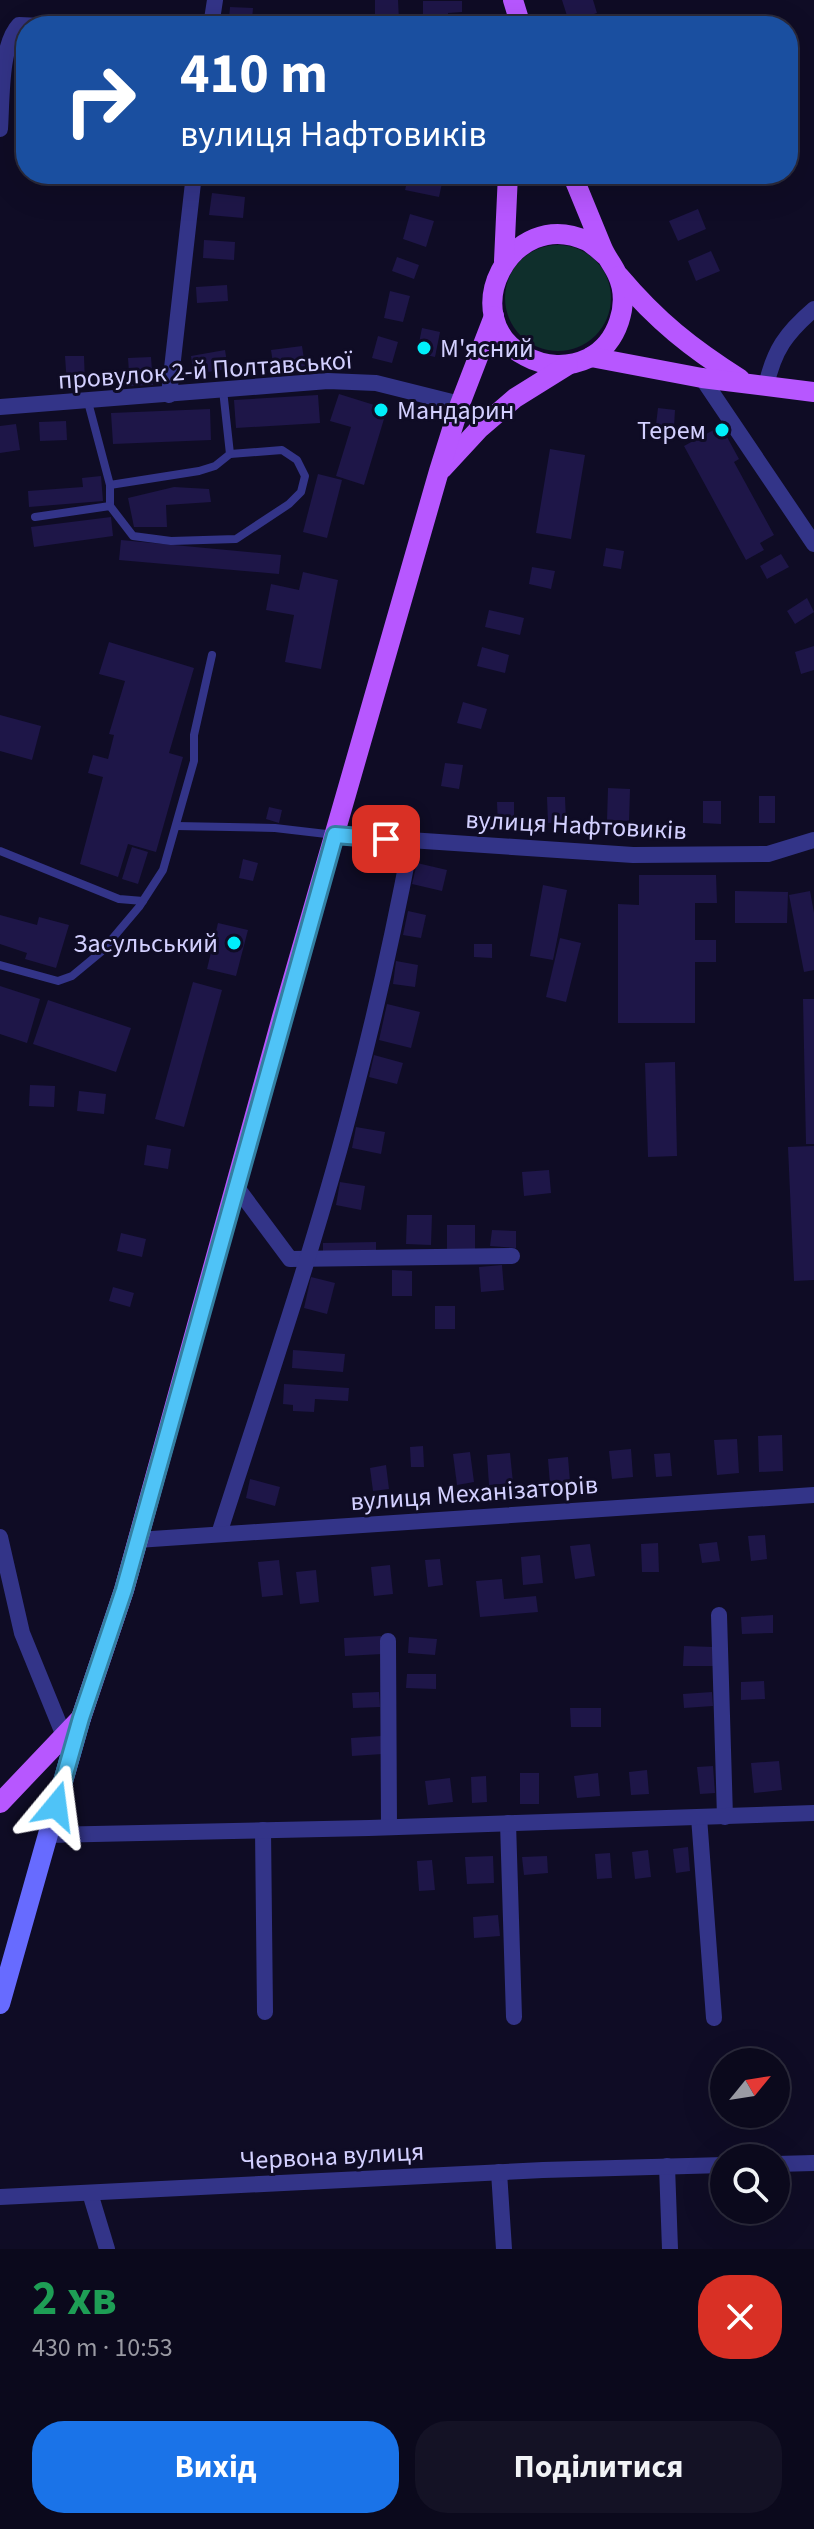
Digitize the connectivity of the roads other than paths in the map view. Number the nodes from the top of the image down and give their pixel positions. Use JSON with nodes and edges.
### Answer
{"nodes":[{"id":1,"x":16,"y":28,"type":"edge"},
{"id":2,"x":0,"y":129,"type":"edge"},
{"id":3,"x":193,"y":184,"type":"edge"},
{"id":4,"x":508,"y":184,"type":"edge"},
{"id":5,"x":576,"y":184,"type":"edge"},
{"id":6,"x":606,"y":256,"type":"junction"},
{"id":7,"x":504,"y":261,"type":"junction"},
{"id":8,"x":618,"y":276,"type":"junction"},
{"id":9,"x":814,"y":309,"type":"edge"},
{"id":10,"x":494,"y":316,"type":"junction"},
{"id":11,"x":591,"y":357,"type":"junction"},
{"id":12,"x":568,"y":365,"type":"junction"},
{"id":13,"x":702,"y":378,"type":"junction"},
{"id":14,"x":756,"y":385,"type":"junction"},
{"id":15,"x":223,"y":390,"type":"junction"},
{"id":16,"x":814,"y":392,"type":"edge"},
{"id":17,"x":169,"y":395,"type":"junction"},
{"id":18,"x":88,"y":402,"type":"junction"},
{"id":19,"x":460,"y":404,"type":"junction"},
{"id":20,"x":0,"y":407,"type":"edge"},
{"id":21,"x":230,"y":454,"type":"junction"},
{"id":22,"x":439,"y":471,"type":"junction"},
{"id":23,"x":110,"y":485,"type":"junction"},
{"id":24,"x":110,"y":506,"type":"junction"},
{"id":25,"x":35,"y":517,"type":"dead end"},
{"id":26,"x":814,"y":544,"type":"edge"},
{"id":27,"x":212,"y":655,"type":"dead end"},
{"id":28,"x":176,"y":826,"type":"junction"},
{"id":29,"x":335,"y":835,"type":"junction"},
{"id":30,"x":814,"y":840,"type":"edge"},
{"id":31,"x":411,"y":841,"type":"junction"},
{"id":32,"x":0,"y":851,"type":"edge"},
{"id":33,"x":143,"y":901,"type":"junction"},
{"id":34,"x":0,"y":965,"type":"edge"},
{"id":35,"x":235,"y":1185,"type":"junction"},
{"id":36,"x":512,"y":1256,"type":"dead end"},
{"id":37,"x":307,"y":1259,"type":"junction"},
{"id":38,"x":814,"y":1495,"type":"edge"},
{"id":39,"x":219,"y":1534,"type":"junction"},
{"id":40,"x":0,"y":1537,"type":"edge"},
{"id":41,"x":137,"y":1540,"type":"junction"},
{"id":42,"x":719,"y":1615,"type":"dead end"},
{"id":43,"x":388,"y":1641,"type":"dead end"},
{"id":44,"x":81,"y":1718,"type":"junction"},
{"id":45,"x":64,"y":1736,"type":"junction"},
{"id":46,"x":0,"y":1803,"type":"edge"},
{"id":47,"x":814,"y":1813,"type":"edge"},
{"id":48,"x":699,"y":1817,"type":"junction"},
{"id":49,"x":725,"y":1817,"type":"junction"},
{"id":50,"x":508,"y":1823,"type":"junction"},
{"id":51,"x":389,"y":1827,"type":"junction"},
{"id":52,"x":263,"y":1830,"type":"junction"},
{"id":53,"x":48,"y":1835,"type":"junction"},
{"id":54,"x":0,"y":2004,"type":"edge"},
{"id":55,"x":265,"y":2012,"type":"dead end"},
{"id":56,"x":514,"y":2017,"type":"dead end"},
{"id":57,"x":714,"y":2018,"type":"dead end"},
{"id":58,"x":814,"y":2163,"type":"edge"},
{"id":59,"x":790,"y":2164,"type":"edge"},
{"id":60,"x":710,"y":2165,"type":"edge"},
{"id":61,"x":667,"y":2166,"type":"junction"},
{"id":62,"x":499,"y":2172,"type":"junction"},
{"id":63,"x":90,"y":2193,"type":"junction"},
{"id":64,"x":0,"y":2197,"type":"edge"},
{"id":65,"x":107,"y":2249,"type":"edge"},
{"id":66,"x":504,"y":2249,"type":"edge"},
{"id":67,"x":670,"y":2249,"type":"edge"}],
"edges":[{"from":1,"to":2,"type":"street"},
{"from":3,"to":17,"type":"street"},
{"from":4,"to":7,"type":"main road"},
{"from":5,"to":6,"type":"main road"},
{"from":6,"to":7,"type":"main road"},
{"from":6,"to":8,"type":"main road"},
{"from":7,"to":10,"type":"main road"},
{"from":8,"to":11,"type":"main road"},
{"from":8,"to":14,"type":"main road"},
{"from":9,"to":14,"type":"street"},
{"from":10,"to":12,"type":"main road"},
{"from":10,"to":19,"type":"main road"},
{"from":11,"to":12,"type":"main road"},
{"from":11,"to":13,"type":"main road"},
{"from":12,"to":22,"type":"main road"},
{"from":13,"to":14,"type":"main road"},
{"from":13,"to":26,"type":"street"},
{"from":14,"to":16,"type":"main road"},
{"from":15,"to":17,"type":"street","name":"провулок 2-й Полтавської"},
{"from":15,"to":19,"type":"street","name":"провулок 2-й Полтавської"},
{"from":15,"to":21,"type":"lane"},
{"from":17,"to":18,"type":"street","name":"провулок 2-й Полтавської"},
{"from":18,"to":20,"type":"street","name":"провулок 2-й Полтавської"},
{"from":18,"to":23,"type":"lane"},
{"from":19,"to":22,"type":"main road"},
{"from":21,"to":23,"type":"lane"},
{"from":21,"to":24,"type":"lane"},
{"from":22,"to":29,"type":"main road"},
{"from":23,"to":24,"type":"lane"},
{"from":24,"to":25,"type":"lane"},
{"from":27,"to":28,"type":"lane"},
{"from":28,"to":29,"type":"lane"},
{"from":28,"to":33,"type":"lane"},
{"from":29,"to":31,"type":"street","name":"вулиця Нафтовиків"},
{"from":29,"to":35,"type":"main road"},
{"from":30,"to":31,"type":"street","name":"вулиця Нафтовиків"},
{"from":31,"to":37,"type":"street"},
{"from":32,"to":33,"type":"lane"},
{"from":33,"to":34,"type":"lane"},
{"from":35,"to":37,"type":"street"},
{"from":35,"to":41,"type":"main road"},
{"from":36,"to":37,"type":"street"},
{"from":37,"to":39,"type":"street"},
{"from":38,"to":39,"type":"street","name":"вулиця Механізаторів"},
{"from":39,"to":41,"type":"street","name":"вулиця Механізаторів"},
{"from":40,"to":45,"type":"street"},
{"from":41,"to":44,"type":"main road"},
{"from":42,"to":49,"type":"street"},
{"from":43,"to":51,"type":"street"},
{"from":44,"to":45,"type":"main road"},
{"from":44,"to":53,"type":"main road"},
{"from":45,"to":46,"type":"main road"},
{"from":47,"to":49,"type":"street"},
{"from":48,"to":49,"type":"street"},
{"from":48,"to":50,"type":"street"},
{"from":48,"to":57,"type":"street"},
{"from":50,"to":51,"type":"street"},
{"from":50,"to":56,"type":"street"},
{"from":51,"to":52,"type":"street"},
{"from":52,"to":53,"type":"street"},
{"from":52,"to":55,"type":"street"},
{"from":53,"to":54,"type":"main road"},
{"from":58,"to":59,"type":"street"},
{"from":60,"to":61,"type":"street","name":"Червона вулиця"},
{"from":61,"to":62,"type":"street","name":"Червона вулиця"},
{"from":61,"to":67,"type":"street"},
{"from":62,"to":63,"type":"street","name":"Червона вулиця"},
{"from":62,"to":66,"type":"street"},
{"from":63,"to":64,"type":"street","name":"Червона вулиця"},
{"from":63,"to":65,"type":"street"}]}
